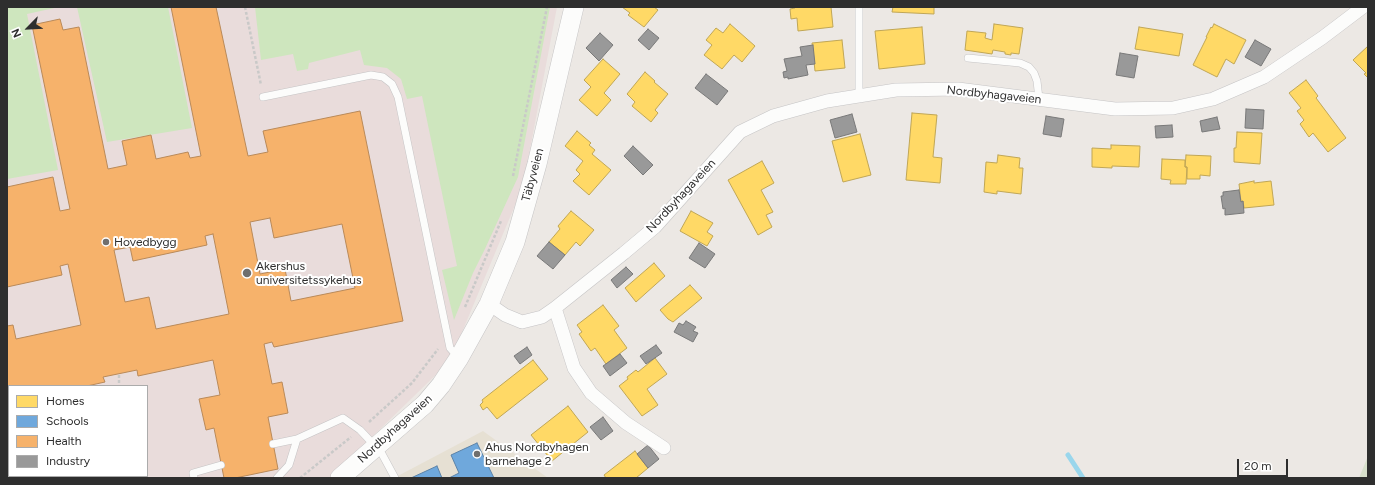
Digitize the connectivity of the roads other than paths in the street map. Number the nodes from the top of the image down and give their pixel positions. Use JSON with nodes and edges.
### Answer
{"nodes":[{"id":1,"x":574,"y":7,"type":"edge"},
{"id":2,"x":859,"y":7,"type":"edge"},
{"id":3,"x":1363,"y":7,"type":"edge"},
{"id":4,"x":968,"y":58,"type":"dead end"},
{"id":5,"x":859,"y":96,"type":"junction"},
{"id":6,"x":263,"y":97,"type":"road end"},
{"id":7,"x":1039,"y":99,"type":"junction"},
{"id":8,"x":489,"y":304,"type":"junction"},
{"id":9,"x":555,"y":308,"type":"junction"},
{"id":10,"x":472,"y":335,"type":"joint"},
{"id":11,"x":459,"y":358,"type":"junction"},
{"id":12,"x":297,"y":439,"type":"junction"},
{"id":13,"x":273,"y":444,"type":"dead end"},
{"id":14,"x":376,"y":447,"type":"junction"},
{"id":15,"x":664,"y":448,"type":"dead end"},
{"id":16,"x":221,"y":464,"type":"dead end"},
{"id":17,"x":194,"y":476,"type":"edge"},
{"id":18,"x":200,"y":478,"type":"edge"},
{"id":19,"x":277,"y":478,"type":"edge"},
{"id":20,"x":340,"y":478,"type":"edge"},
{"id":21,"x":395,"y":478,"type":"edge"}],
"edges":[{"from":1,"to":8,"type":"street","name":"Täbyveien"},
{"from":2,"to":5,"type":"lane"},
{"from":3,"to":7,"type":"street","name":"Nordbyhagaveien"},
{"from":4,"to":7,"type":"lane"},
{"from":5,"to":7,"type":"street","name":"Nordbyhagaveien"},
{"from":5,"to":9,"type":"street","name":"Nordbyhagaveien"},
{"from":6,"to":11,"type":"lane"},
{"from":8,"to":9,"type":"street","name":"Nordbyhagaveien"},
{"from":8,"to":10,"type":"street","name":"Täbyveien"},
{"from":9,"to":15,"type":"street"},
{"from":10,"to":11,"type":"street","name":"Nordbyhagaveien"},
{"from":11,"to":14,"type":"street","name":"Nordbyhagaveien"},
{"from":12,"to":13,"type":"lane"},
{"from":12,"to":14,"type":"lane"},
{"from":12,"to":19,"type":"lane"},
{"from":14,"to":20,"type":"street","name":"Nordbyhagaveien"},
{"from":14,"to":21,"type":"lane"},
{"from":16,"to":17,"type":"lane"},
{"from":17,"to":18,"type":"lane"}]}
